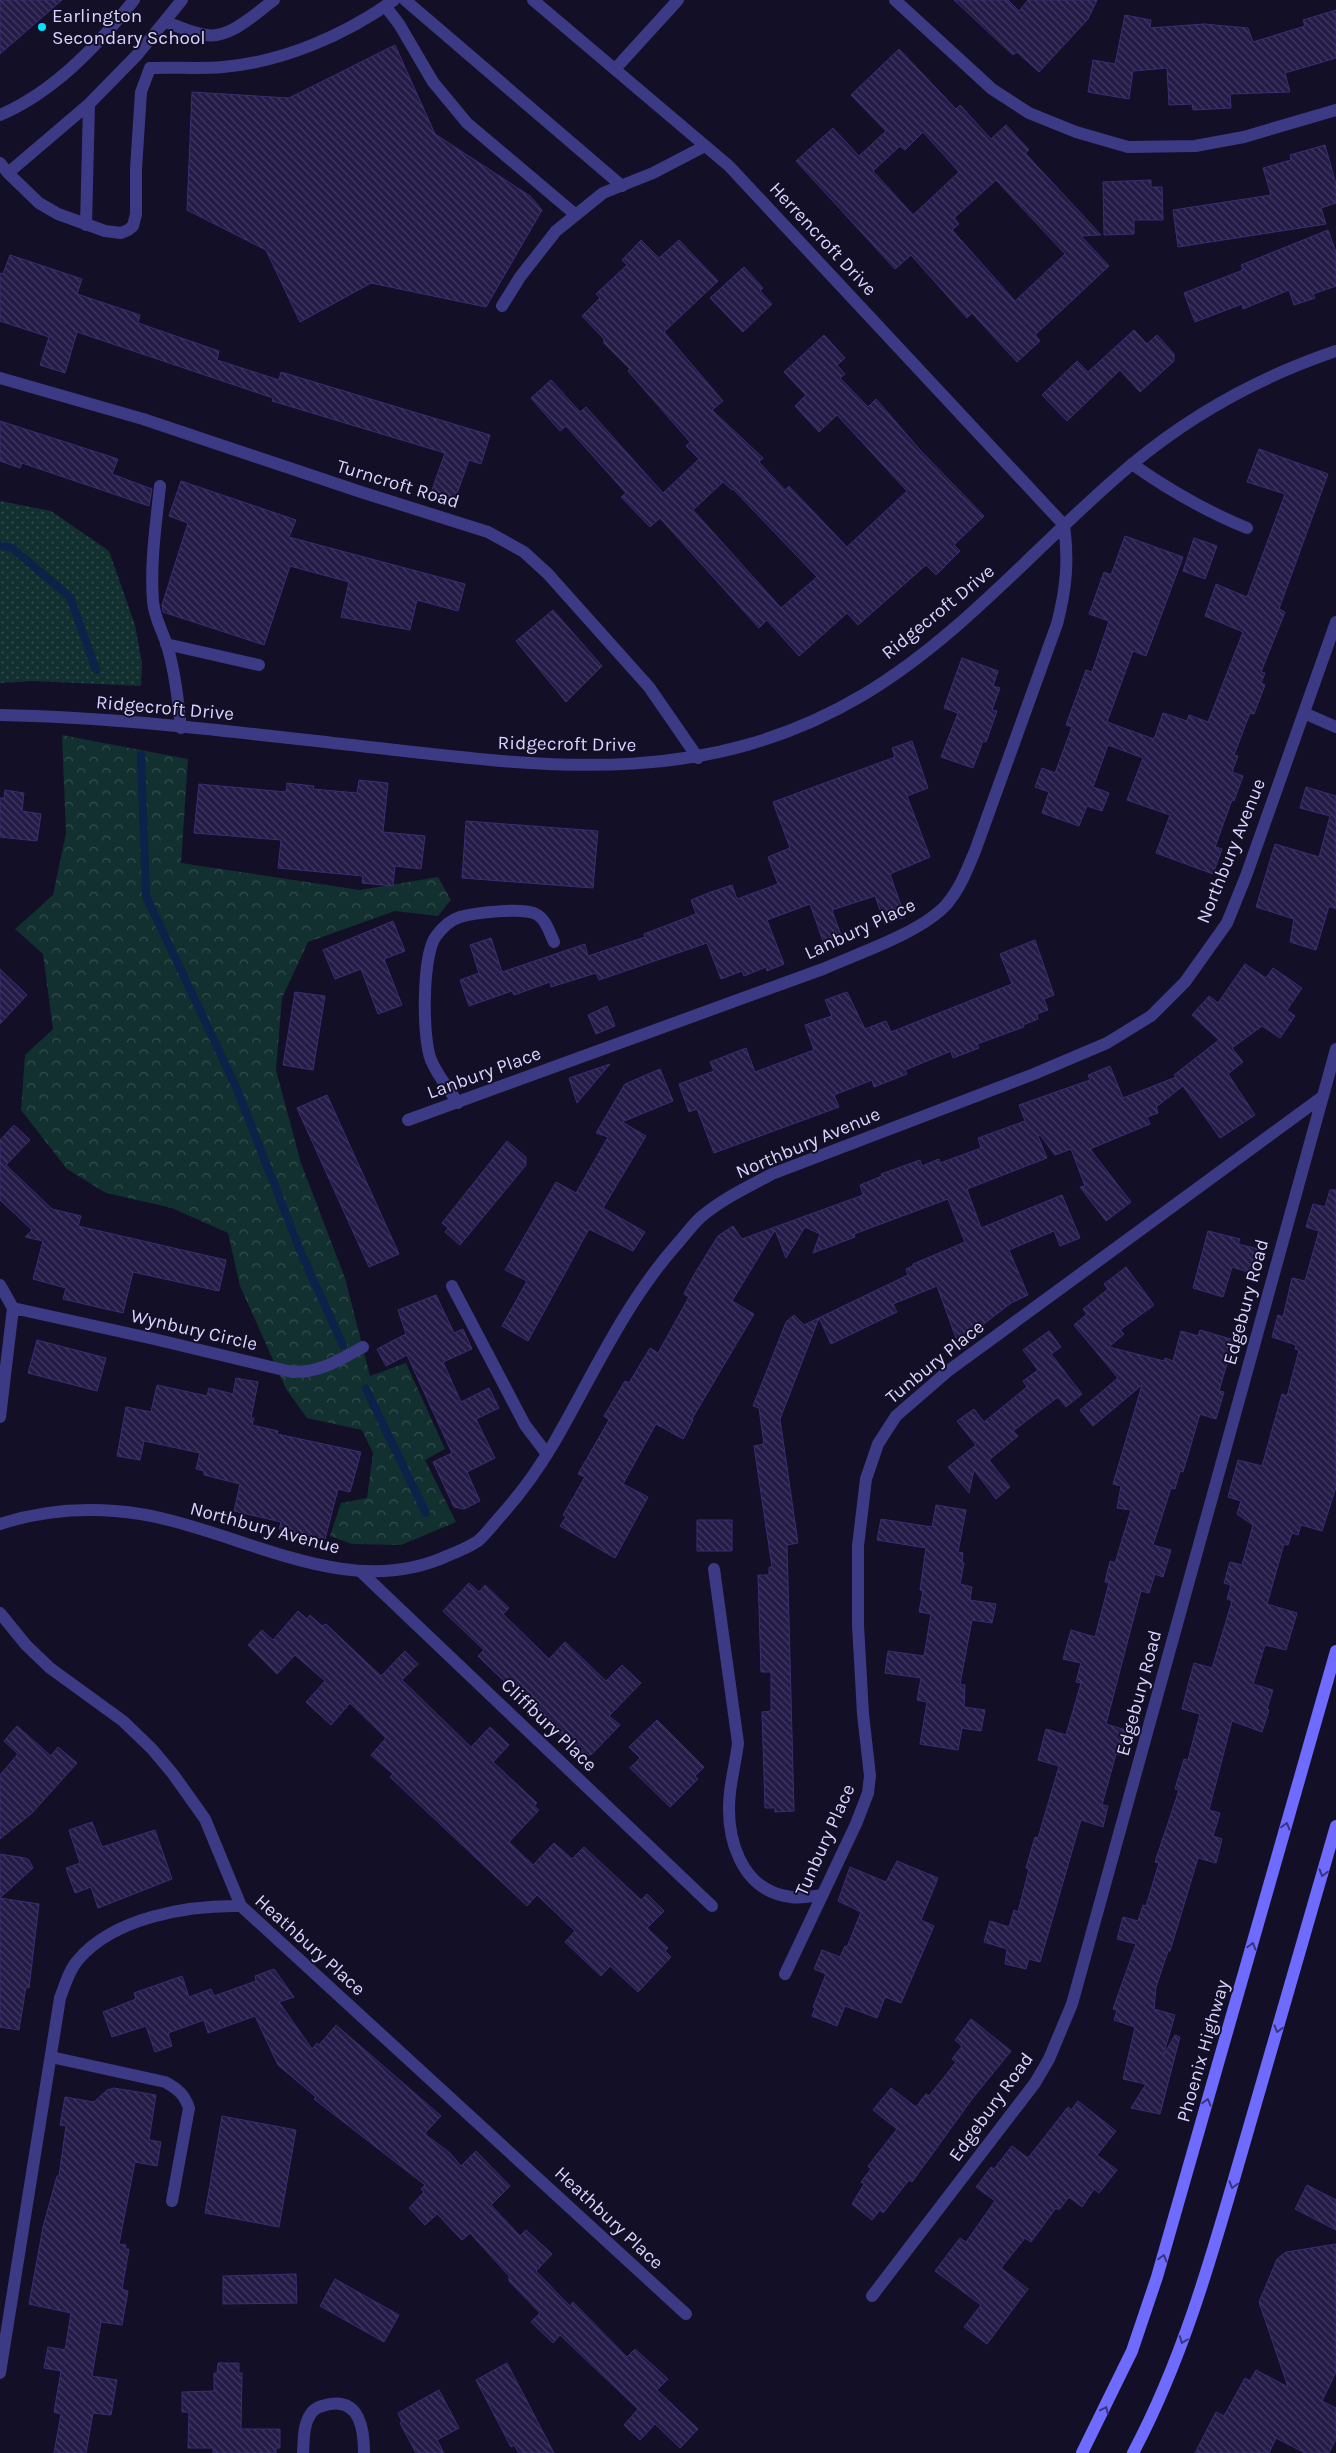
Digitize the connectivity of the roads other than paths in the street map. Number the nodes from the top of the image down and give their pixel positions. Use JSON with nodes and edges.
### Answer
{"nodes":[{"id":1,"x":134,"y":0,"type":"edge"},
{"id":2,"x":182,"y":0,"type":"edge"},
{"id":3,"x":274,"y":0,"type":"edge"},
{"id":4,"x":405,"y":0,"type":"edge"},
{"id":5,"x":533,"y":0,"type":"edge"},
{"id":6,"x":678,"y":0,"type":"edge"},
{"id":7,"x":895,"y":0,"type":"edge"},
{"id":8,"x":389,"y":3,"type":"edge"},
{"id":9,"x":165,"y":22,"type":"junction"},
{"id":10,"x":137,"y":55,"type":"junction"},
{"id":11,"x":150,"y":68,"type":"junction"},
{"id":12,"x":616,"y":68,"type":"junction"},
{"id":13,"x":89,"y":104,"type":"junction"},
{"id":14,"x":1336,"y":110,"type":"edge"},
{"id":15,"x":0,"y":115,"type":"edge"},
{"id":16,"x":705,"y":146,"type":"junction"},
{"id":17,"x":0,"y":163,"type":"edge"},
{"id":18,"x":8,"y":174,"type":"junction"},
{"id":19,"x":622,"y":186,"type":"junction"},
{"id":20,"x":576,"y":215,"type":"junction"},
{"id":21,"x":86,"y":225,"type":"junction"},
{"id":22,"x":502,"y":306,"type":"dead end"},
{"id":23,"x":1336,"y":351,"type":"edge"},
{"id":24,"x":0,"y":378,"type":"edge"},
{"id":25,"x":1132,"y":464,"type":"junction"},
{"id":26,"x":160,"y":486,"type":"dead end"},
{"id":27,"x":1064,"y":525,"type":"junction"},
{"id":28,"x":1247,"y":528,"type":"dead end"},
{"id":29,"x":1336,"y":622,"type":"edge"},
{"id":30,"x":166,"y":644,"type":"junction"},
{"id":31,"x":259,"y":665,"type":"dead end"},
{"id":32,"x":1304,"y":713,"type":"junction"},
{"id":33,"x":0,"y":715,"type":"edge"},
{"id":34,"x":1336,"y":726,"type":"edge"},
{"id":35,"x":181,"y":728,"type":"junction"},
{"id":36,"x":698,"y":758,"type":"junction"},
{"id":37,"x":554,"y":942,"type":"dead end"},
{"id":38,"x":1336,"y":1049,"type":"edge"},
{"id":39,"x":1322,"y":1097,"type":"junction"},
{"id":40,"x":458,"y":1102,"type":"junction"},
{"id":41,"x":408,"y":1120,"type":"dead end"},
{"id":42,"x":0,"y":1285,"type":"edge"},
{"id":43,"x":452,"y":1286,"type":"dead end"},
{"id":44,"x":13,"y":1308,"type":"junction"},
{"id":45,"x":363,"y":1347,"type":"dead end"},
{"id":46,"x":0,"y":1417,"type":"edge"},
{"id":47,"x":547,"y":1454,"type":"junction"},
{"id":48,"x":0,"y":1524,"type":"edge"},
{"id":49,"x":714,"y":1569,"type":"dead end"},
{"id":50,"x":360,"y":1571,"type":"junction"},
{"id":51,"x":0,"y":1613,"type":"edge"},
{"id":52,"x":1336,"y":1651,"type":"edge"},
{"id":53,"x":1336,"y":1826,"type":"edge"},
{"id":54,"x":822,"y":1895,"type":"junction"},
{"id":55,"x":241,"y":1906,"type":"junction"},
{"id":56,"x":712,"y":1906,"type":"dead end"},
{"id":57,"x":785,"y":1974,"type":"dead end"},
{"id":58,"x":51,"y":2057,"type":"junction"},
{"id":59,"x":172,"y":2201,"type":"dead end"},
{"id":60,"x":872,"y":2296,"type":"dead end"},
{"id":61,"x":686,"y":2314,"type":"dead end"},
{"id":62,"x":0,"y":2373,"type":"edge"},
{"id":63,"x":303,"y":2453,"type":"edge"},
{"id":64,"x":364,"y":2453,"type":"edge"},
{"id":65,"x":1082,"y":2453,"type":"edge"},
{"id":66,"x":1133,"y":2453,"type":"edge"}],
"edges":[{"from":1,"to":15,"type":"street"},
{"from":2,"to":9,"type":"street"},
{"from":3,"to":9,"type":"street"},
{"from":4,"to":19,"type":"street"},
{"from":5,"to":12,"type":"street","name":"Herrencroft Drive"},
{"from":6,"to":12,"type":"street"},
{"from":7,"to":14,"type":"street"},
{"from":8,"to":11,"type":"street"},
{"from":8,"to":20,"type":"street"},
{"from":9,"to":10,"type":"street"},
{"from":10,"to":11,"type":"street"},
{"from":10,"to":13,"type":"street"},
{"from":11,"to":21,"type":"street"},
{"from":12,"to":16,"type":"street","name":"Herrencroft Drive"},
{"from":13,"to":18,"type":"street"},
{"from":13,"to":21,"type":"street"},
{"from":16,"to":19,"type":"street"},
{"from":16,"to":27,"type":"street","name":"Herrencroft Drive"},
{"from":17,"to":18,"type":"street"},
{"from":18,"to":21,"type":"street"},
{"from":19,"to":20,"type":"street"},
{"from":20,"to":22,"type":"street"},
{"from":23,"to":25,"type":"street","name":"Ridgecroft Drive"},
{"from":24,"to":36,"type":"street","name":"Turncroft Road"},
{"from":25,"to":27,"type":"street","name":"Ridgecroft Drive"},
{"from":25,"to":28,"type":"street"},
{"from":26,"to":30,"type":"street"},
{"from":27,"to":36,"type":"street","name":"Ridgecroft Drive"},
{"from":27,"to":40,"type":"street","name":"Lanbury Place"},
{"from":29,"to":32,"type":"street","name":"Northbury Avenue"},
{"from":30,"to":31,"type":"street"},
{"from":30,"to":35,"type":"street"},
{"from":32,"to":34,"type":"street"},
{"from":32,"to":47,"type":"street","name":"Northbury Avenue"},
{"from":33,"to":35,"type":"street","name":"Ridgecroft Drive"},
{"from":35,"to":36,"type":"street","name":"Ridgecroft Drive"},
{"from":37,"to":40,"type":"street"},
{"from":38,"to":39,"type":"street","name":"Edgebury Road"},
{"from":39,"to":54,"type":"street","name":"Tunbury Place"},
{"from":39,"to":60,"type":"street","name":"Edgebury Road"},
{"from":40,"to":41,"type":"street","name":"Lanbury Place"},
{"from":42,"to":44,"type":"street"},
{"from":43,"to":47,"type":"street"},
{"from":44,"to":45,"type":"street","name":"Wynbury Circle"},
{"from":44,"to":46,"type":"street"},
{"from":47,"to":50,"type":"street","name":"Northbury Avenue"},
{"from":48,"to":50,"type":"street","name":"Northbury Avenue"},
{"from":49,"to":54,"type":"street"},
{"from":50,"to":56,"type":"street","name":"Cliffbury Place"},
{"from":51,"to":55,"type":"street"},
{"from":65,"to":52,"type":"main road","name":"Phoenix Highway","one_way":true},
{"from":53,"to":66,"type":"main road","one_way":true},
{"from":54,"to":57,"type":"street","name":"Tunbury Place"},
{"from":55,"to":58,"type":"street","name":"Heathbury Place"},
{"from":55,"to":61,"type":"street","name":"Heathbury Place"},
{"from":58,"to":59,"type":"street"},
{"from":58,"to":62,"type":"street","name":"Heathbury Place"},
{"from":63,"to":64,"type":"street"}]}
